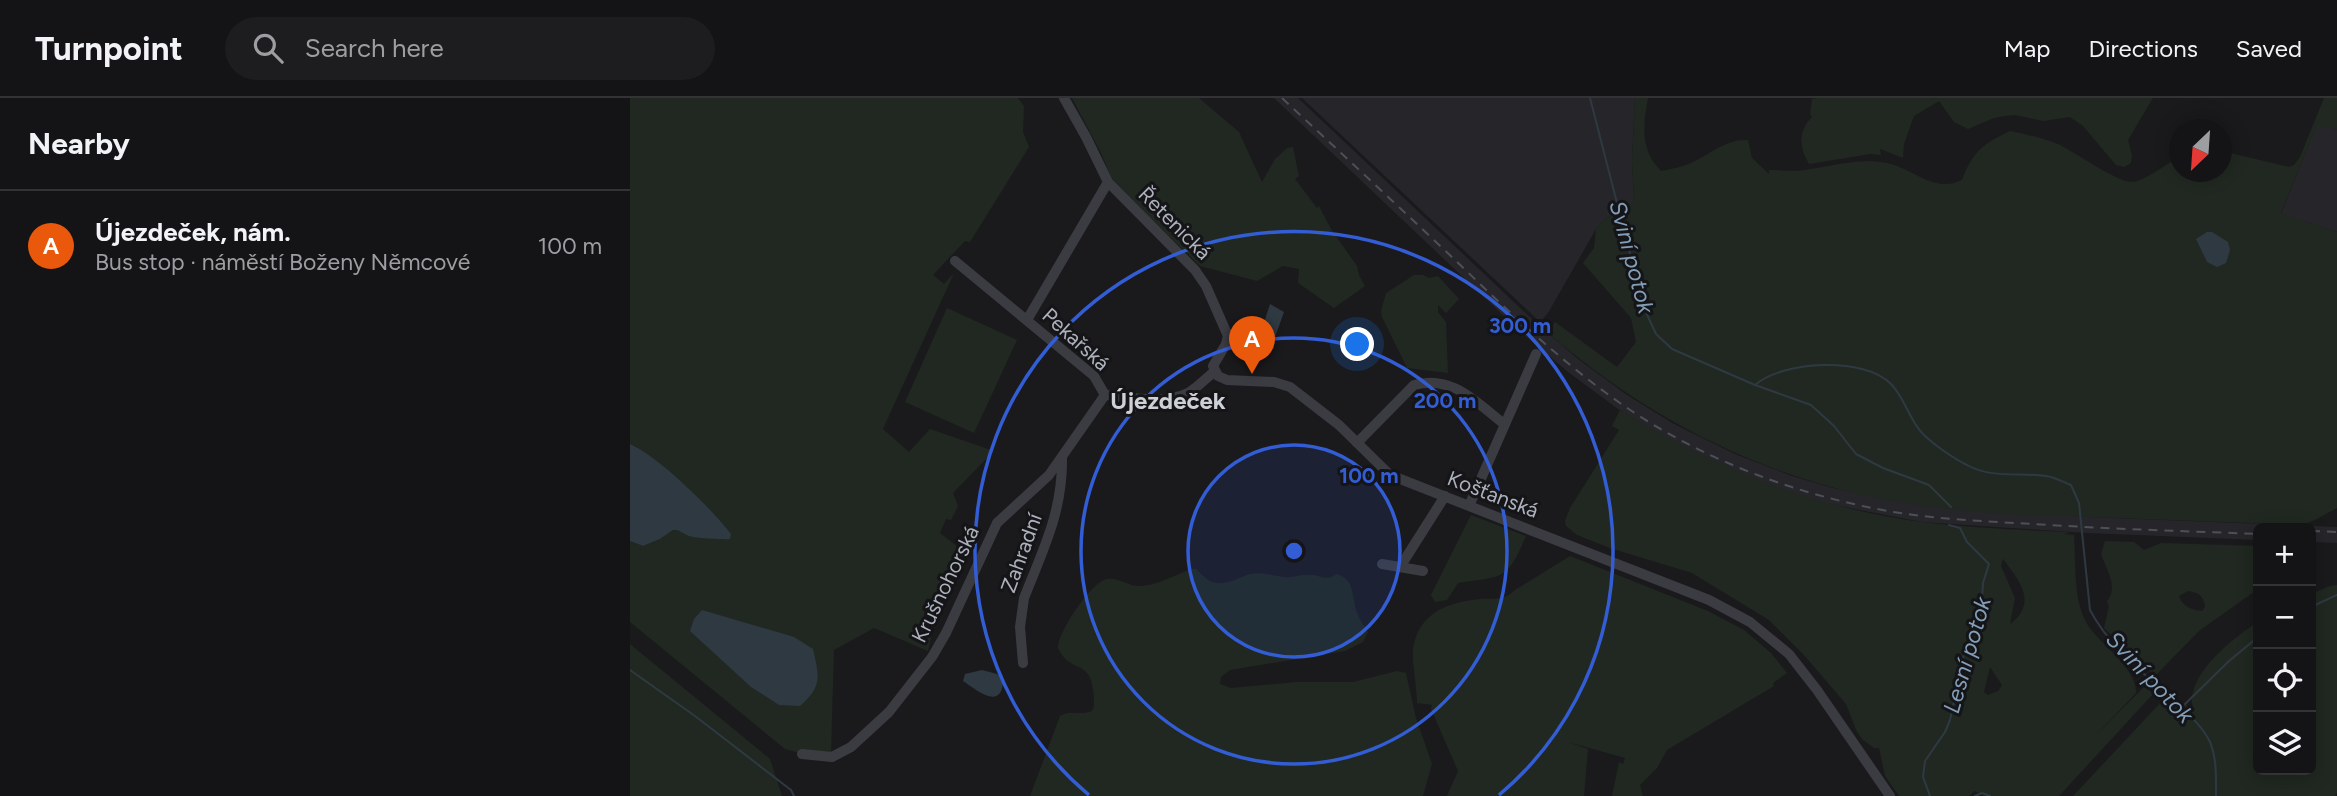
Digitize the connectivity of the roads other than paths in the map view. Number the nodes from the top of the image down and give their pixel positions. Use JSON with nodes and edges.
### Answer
{"nodes":[{"id":1,"x":1064,"y":98,"type":"edge"},
{"id":2,"x":1108,"y":182,"type":"junction"},
{"id":3,"x":954,"y":261,"type":"dead end"},
{"id":4,"x":1027,"y":320,"type":"junction"},
{"id":5,"x":1536,"y":354,"type":"dead end"},
{"id":6,"x":1214,"y":372,"type":"junction"},
{"id":7,"x":1105,"y":395,"type":"junction"},
{"id":8,"x":1504,"y":424,"type":"junction"},
{"id":9,"x":1357,"y":443,"type":"junction"},
{"id":10,"x":1062,"y":457,"type":"junction"},
{"id":11,"x":1445,"y":496,"type":"junction"},
{"id":12,"x":1469,"y":506,"type":"junction"},
{"id":13,"x":1382,"y":564,"type":"dead end"},
{"id":14,"x":1400,"y":567,"type":"junction"},
{"id":15,"x":1423,"y":572,"type":"dead end"},
{"id":16,"x":1023,"y":663,"type":"dead end"},
{"id":17,"x":802,"y":754,"type":"dead end"},
{"id":18,"x":1890,"y":796,"type":"edge"}],
"edges":[{"from":1,"to":2,"type":"street","name":"Řetenická"},
{"from":2,"to":4,"type":"street","name":"Řetenická"},
{"from":2,"to":6,"type":"street","name":"Řetenická"},
{"from":3,"to":4,"type":"street","name":"Pekařská"},
{"from":4,"to":7,"type":"street","name":"Pekařská"},
{"from":5,"to":8,"type":"street"},
{"from":6,"to":7,"type":"street","name":"Pekařská"},
{"from":6,"to":9,"type":"street","name":"Košťanská"},
{"from":7,"to":10,"type":"street","name":"Krušnohorská"},
{"from":8,"to":9,"type":"street"},
{"from":8,"to":12,"type":"street"},
{"from":9,"to":11,"type":"street","name":"Košťanská"},
{"from":10,"to":16,"type":"street","name":"Zahradní"},
{"from":10,"to":17,"type":"street","name":"Krušnohorská"},
{"from":11,"to":12,"type":"street","name":"Košťanská"},
{"from":11,"to":14,"type":"street"},
{"from":12,"to":18,"type":"street","name":"Košťanská"},
{"from":13,"to":14,"type":"street"},
{"from":14,"to":15,"type":"street"}]}
